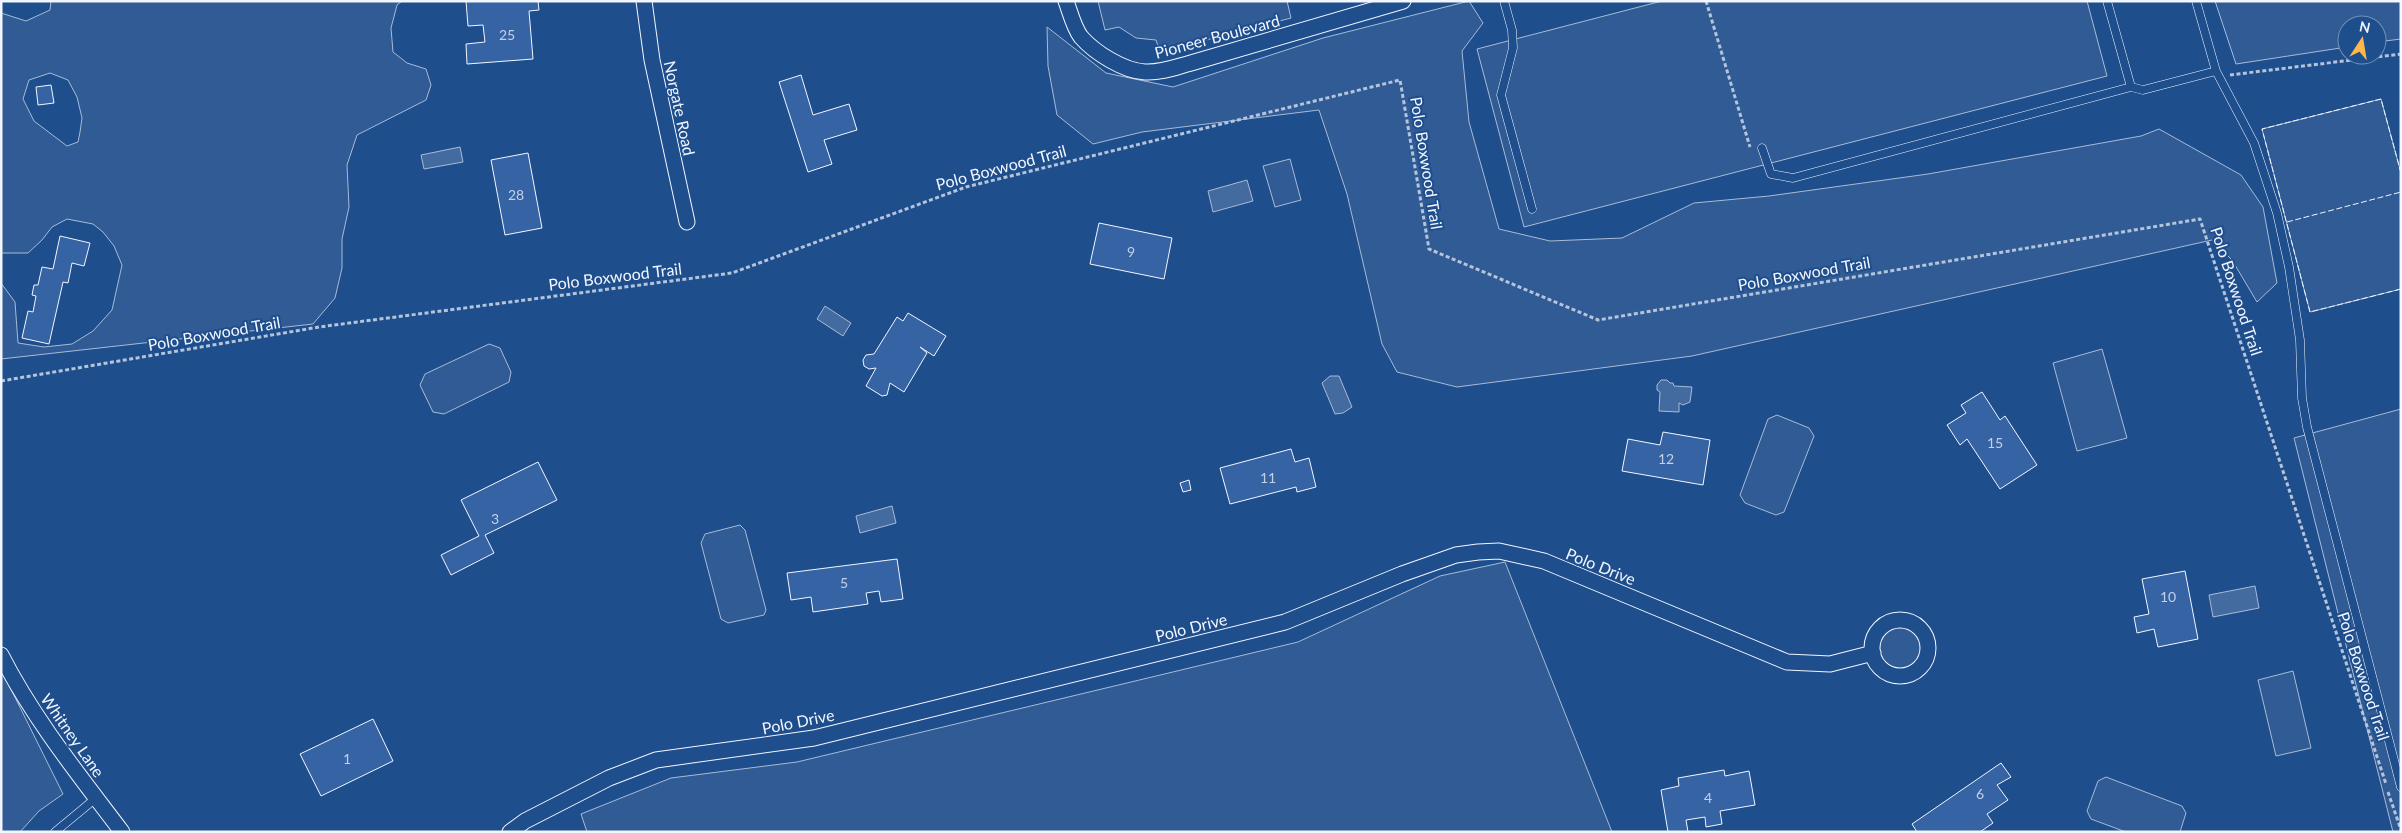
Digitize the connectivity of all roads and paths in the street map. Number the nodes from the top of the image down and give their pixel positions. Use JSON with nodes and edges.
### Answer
{"nodes":[{"id":1,"x":644,"y":1,"type":"edge"},
{"id":2,"x":1066,"y":1,"type":"edge"},
{"id":3,"x":1402,"y":1,"type":"edge"},
{"id":4,"x":1504,"y":1,"type":"edge"},
{"id":5,"x":1706,"y":1,"type":"edge"},
{"id":6,"x":2107,"y":1,"type":"edge"},
{"id":7,"x":2196,"y":1,"type":"edge"},
{"id":8,"x":2401,"y":54,"type":"edge"},
{"id":9,"x":2218,"y":74,"type":"junction"},
{"id":10,"x":2131,"y":87,"type":"junction"},
{"id":11,"x":1762,"y":148,"type":"dead end"},
{"id":12,"x":1751,"y":150,"type":"dead end"},
{"id":13,"x":1532,"y":209,"type":"dead end"},
{"id":14,"x":687,"y":222,"type":"dead end"},
{"id":15,"x":1,"y":381,"type":"edge"},
{"id":16,"x":1873,"y":654,"type":"dead end"},
{"id":17,"x":1,"y":655,"type":"edge"},
{"id":18,"x":2401,"y":788,"type":"edge"},
{"id":19,"x":96,"y":798,"type":"junction"},
{"id":20,"x":2401,"y":830,"type":"edge"},
{"id":21,"x":55,"y":832,"type":"edge"},
{"id":22,"x":122,"y":832,"type":"edge"},
{"id":23,"x":510,"y":832,"type":"edge"}],
"edges":[{"from":1,"to":14,"type":"street","name":"Norgate Road"},
{"from":2,"to":3,"type":"street","name":"Pioneer Boulevard"},
{"from":4,"to":13,"type":"lane"},
{"from":5,"to":12,"type":"path"},
{"from":6,"to":10,"type":"lane"},
{"from":7,"to":9,"type":"lane"},
{"from":8,"to":9,"type":"path"},
{"from":9,"to":10,"type":"lane"},
{"from":9,"to":18,"type":"lane"},
{"from":10,"to":11,"type":"lane"},
{"from":15,"to":20,"type":"path","name":"Polo Boxwood Trail"},
{"from":16,"to":23,"type":"street","name":"Polo Drive"},
{"from":17,"to":19,"type":"street","name":"Whitney Lane"},
{"from":19,"to":21,"type":"lane"},
{"from":19,"to":22,"type":"street","name":"Whitney Lane"}]}
